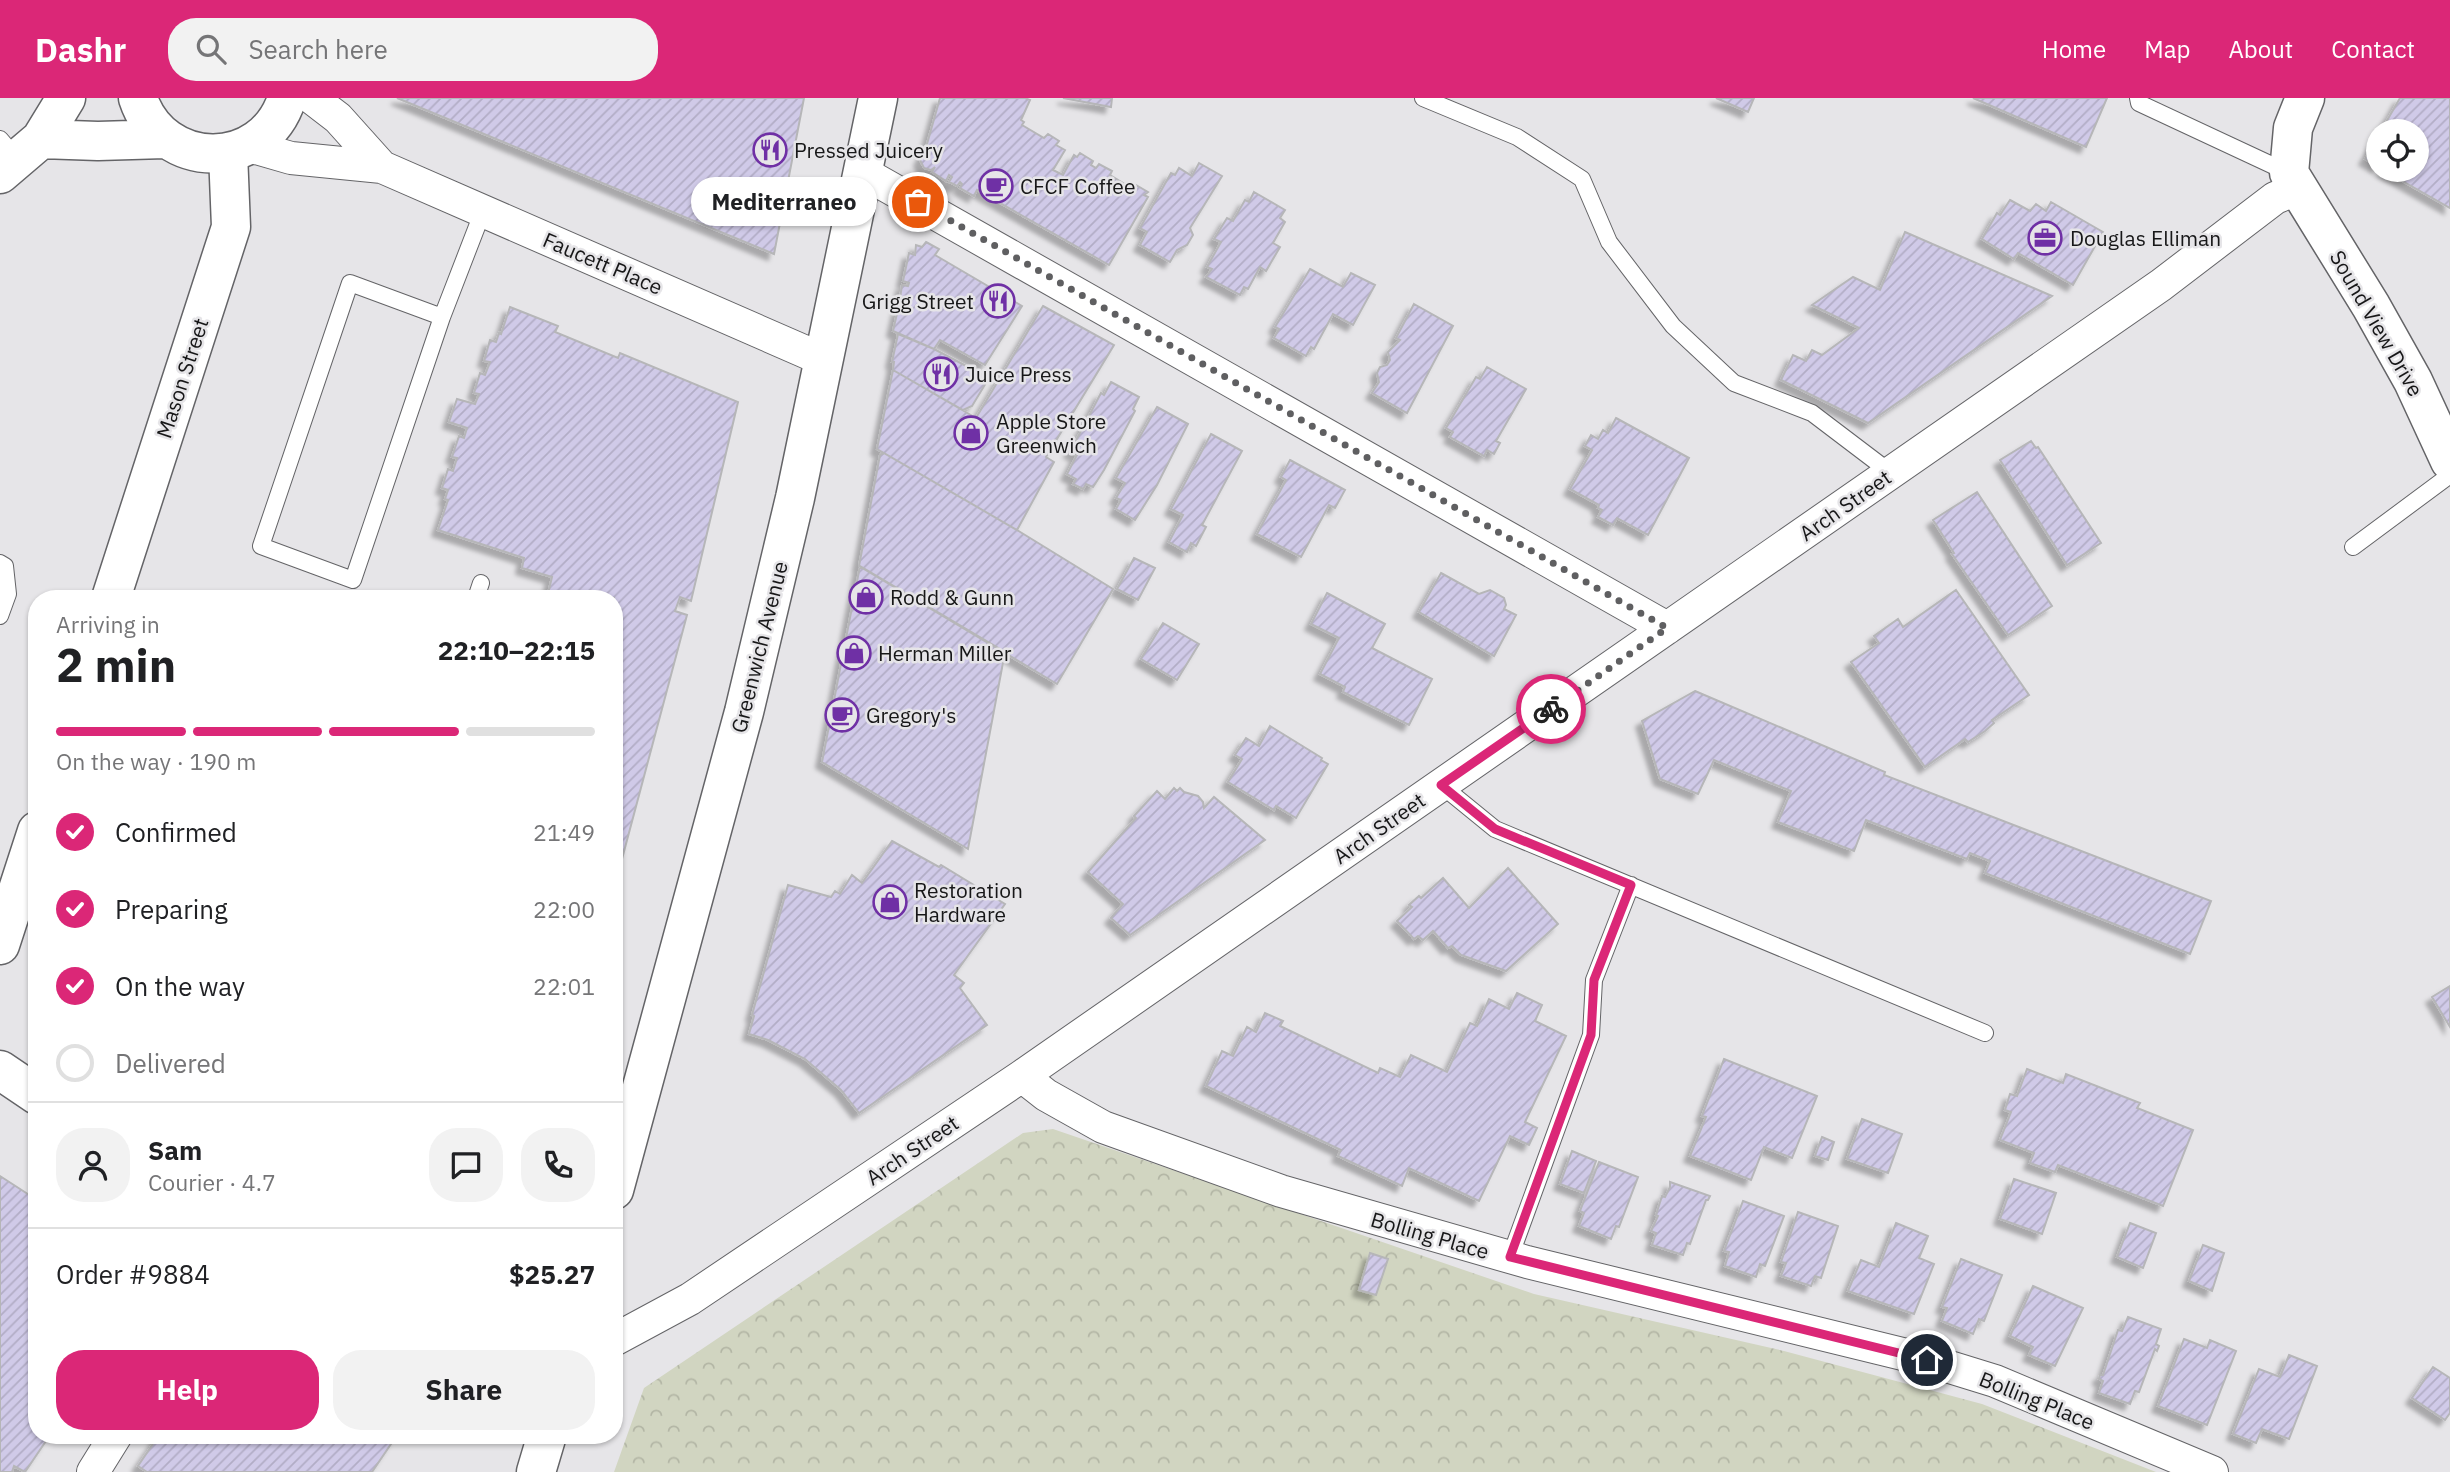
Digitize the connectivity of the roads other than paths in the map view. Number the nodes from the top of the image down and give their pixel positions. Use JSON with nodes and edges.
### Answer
{"nodes":[{"id":1,"x":66,"y":98,"type":"edge"},
{"id":2,"x":138,"y":98,"type":"edge"},
{"id":3,"x":287,"y":98,"type":"edge"},
{"id":4,"x":312,"y":98,"type":"edge"},
{"id":5,"x":878,"y":98,"type":"edge"},
{"id":6,"x":1423,"y":98,"type":"edge"},
{"id":7,"x":2138,"y":98,"type":"edge"},
{"id":8,"x":2305,"y":98,"type":"edge"},
{"id":9,"x":165,"y":139,"type":"junction"},
{"id":10,"x":239,"y":150,"type":"junction"},
{"id":11,"x":15,"y":153,"type":"edge"},
{"id":12,"x":382,"y":167,"type":"junction"},
{"id":13,"x":862,"y":172,"type":"junction"},
{"id":14,"x":2293,"y":181,"type":"junction"},
{"id":15,"x":483,"y":211,"type":"junction"},
{"id":16,"x":442,"y":317,"type":"junction"},
{"id":17,"x":824,"y":360,"type":"junction"},
{"id":18,"x":2450,"y":461,"type":"edge"},
{"id":19,"x":1891,"y":473,"type":"junction"},
{"id":20,"x":2450,"y":475,"type":"edge"},
{"id":21,"x":2353,"y":547,"type":"dead end"},
{"id":22,"x":0,"y":563,"type":"edge"},
{"id":23,"x":114,"y":590,"type":"edge"},
{"id":24,"x":0,"y":616,"type":"edge"},
{"id":25,"x":1667,"y":628,"type":"junction"},
{"id":26,"x":1441,"y":785,"type":"junction"},
{"id":27,"x":28,"y":859,"type":"edge"},
{"id":28,"x":1631,"y":885,"type":"junction"},
{"id":29,"x":0,"y":945,"type":"edge"},
{"id":30,"x":1985,"y":1033,"type":"dead end"},
{"id":31,"x":0,"y":1070,"type":"edge"},
{"id":32,"x":1022,"y":1076,"type":"junction"},
{"id":33,"x":28,"y":1089,"type":"edge"},
{"id":34,"x":623,"y":1157,"type":"edge"},
{"id":35,"x":1510,"y":1257,"type":"junction"},
{"id":36,"x":623,"y":1335,"type":"edge"},
{"id":37,"x":111,"y":1444,"type":"edge"},
{"id":38,"x":544,"y":1444,"type":"edge"},
{"id":39,"x":93,"y":1472,"type":"edge"},
{"id":40,"x":536,"y":1472,"type":"edge"},
{"id":41,"x":2212,"y":1472,"type":"edge"}],
"edges":[{"from":1,"to":11,"type":"main road"},
{"from":2,"to":9,"type":"main road"},
{"from":3,"to":10,"type":"main road"},
{"from":4,"to":12,"type":"street","name":"Faucett Place"},
{"from":5,"to":13,"type":"main road","name":"Greenwich Avenue"},
{"from":6,"to":19,"type":"lane"},
{"from":7,"to":14,"type":"lane"},
{"from":8,"to":14,"type":"main road"},
{"from":9,"to":10,"type":"main road"},
{"from":9,"to":11,"type":"main road"},
{"from":10,"to":12,"type":"street","name":"Faucett Place"},
{"from":10,"to":23,"type":"main road","name":"Mason Street"},
{"from":12,"to":15,"type":"street","name":"Faucett Place"},
{"from":13,"to":17,"type":"main road","name":"Greenwich Avenue"},
{"from":13,"to":25,"type":"street"},
{"from":14,"to":18,"type":"main road","name":"Sound View Drive"},
{"from":14,"to":19,"type":"street","name":"Arch Street"},
{"from":15,"to":16,"type":"lane"},
{"from":15,"to":17,"type":"street","name":"Faucett Place"},
{"from":16,"to":16,"type":"lane"},
{"from":17,"to":34,"type":"main road","name":"Greenwich Avenue"},
{"from":19,"to":25,"type":"street","name":"Arch Street"},
{"from":20,"to":21,"type":"lane"},
{"from":22,"to":24,"type":"lane"},
{"from":25,"to":26,"type":"street","name":"Arch Street"},
{"from":26,"to":28,"type":"lane"},
{"from":26,"to":32,"type":"street","name":"Arch Street"},
{"from":27,"to":29,"type":"main road"},
{"from":28,"to":30,"type":"lane"},
{"from":28,"to":35,"type":"lane"},
{"from":31,"to":33,"type":"main road"},
{"from":32,"to":35,"type":"street","name":"Bolling Place"},
{"from":32,"to":36,"type":"street","name":"Arch Street"},
{"from":35,"to":41,"type":"street","name":"Bolling Place"},
{"from":37,"to":39,"type":"street"},
{"from":38,"to":40,"type":"main road"}]}
